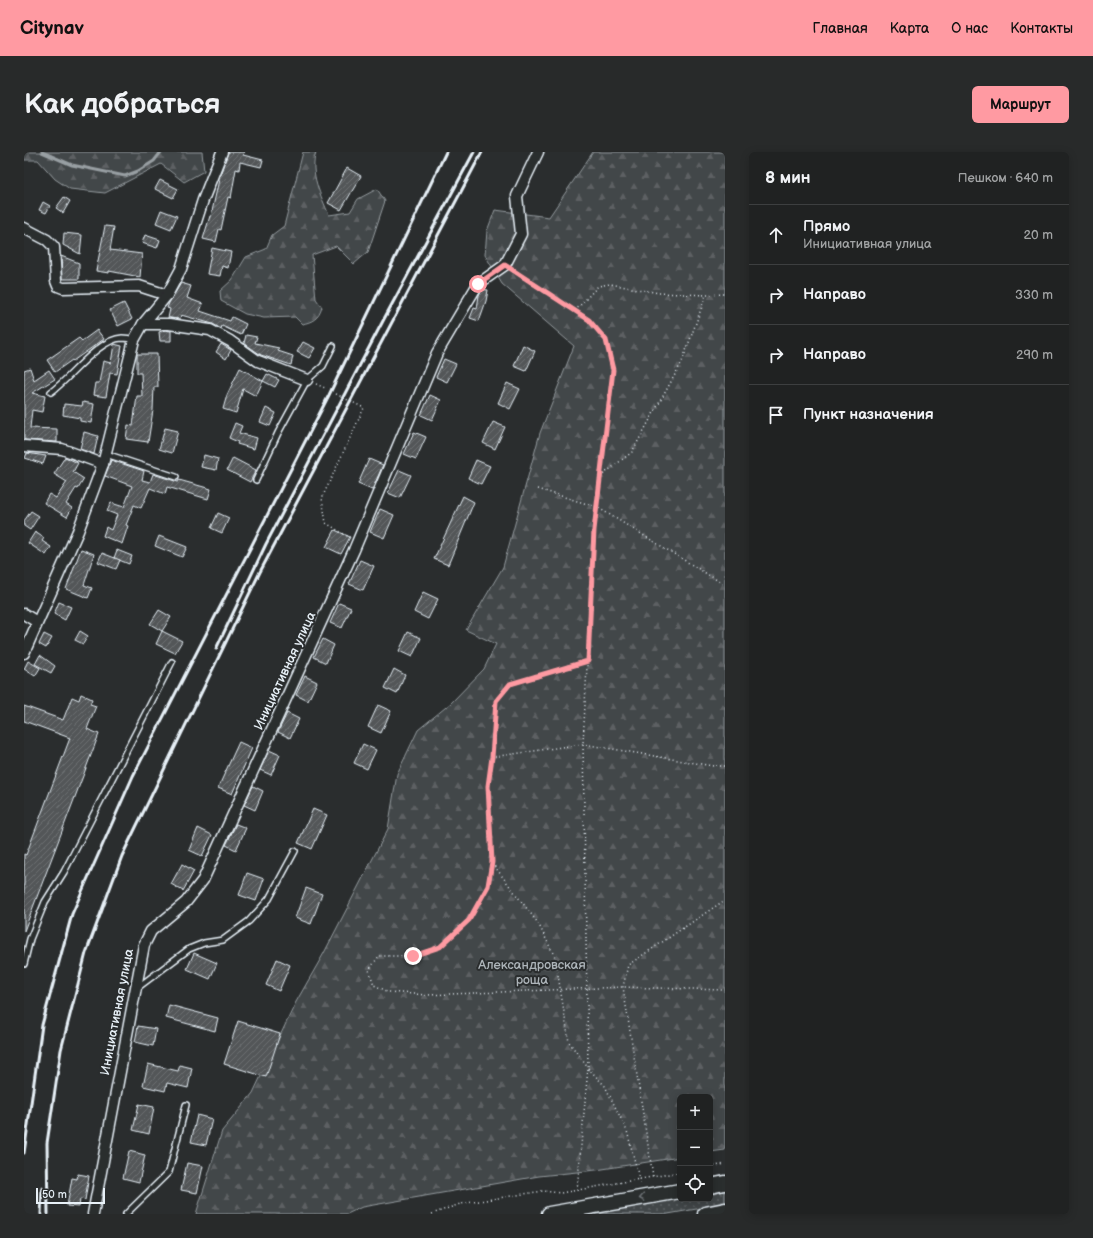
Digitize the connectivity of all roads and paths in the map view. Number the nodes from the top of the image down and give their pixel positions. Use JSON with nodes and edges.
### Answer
{"nodes":[{"id":1,"x":222,"y":152,"type":"edge"},
{"id":2,"x":538,"y":152,"type":"edge"},
{"id":3,"x":24,"y":228,"type":"edge"},
{"id":4,"x":505,"y":265,"type":"junction"},
{"id":5,"x":725,"y":294,"type":"edge"},
{"id":6,"x":167,"y":295,"type":"junction"},
{"id":7,"x":706,"y":296,"type":"junction"},
{"id":8,"x":575,"y":311,"type":"junction"},
{"id":9,"x":143,"y":324,"type":"junction"},
{"id":10,"x":134,"y":340,"type":"junction"},
{"id":11,"x":334,"y":346,"type":"dead end"},
{"id":12,"x":307,"y":380,"type":"junction"},
{"id":13,"x":51,"y":392,"type":"dead end"},
{"id":14,"x":336,"y":394,"type":"dead end"},
{"id":15,"x":24,"y":446,"type":"edge"},
{"id":16,"x":105,"y":459,"type":"junction"},
{"id":17,"x":176,"y":477,"type":"dead end"},
{"id":18,"x":600,"y":477,"type":"junction"},
{"id":19,"x":256,"y":480,"type":"dead end"},
{"id":20,"x":538,"y":489,"type":"dead end"},
{"id":21,"x":597,"y":507,"type":"junction"},
{"id":22,"x":357,"y":543,"type":"junction"},
{"id":23,"x":725,"y":585,"type":"edge"},
{"id":24,"x":24,"y":614,"type":"edge"},
{"id":25,"x":37,"y":622,"type":"junction"},
{"id":26,"x":24,"y":653,"type":"edge"},
{"id":27,"x":588,"y":661,"type":"junction"},
{"id":28,"x":172,"y":662,"type":"dead end"},
{"id":29,"x":584,"y":744,"type":"junction"},
{"id":30,"x":492,"y":757,"type":"junction"},
{"id":31,"x":725,"y":766,"type":"edge"},
{"id":32,"x":295,"y":851,"type":"dead end"},
{"id":33,"x":492,"y":862,"type":"junction"},
{"id":34,"x":725,"y":900,"type":"edge"},
{"id":35,"x":24,"y":964,"type":"edge"},
{"id":36,"x":623,"y":987,"type":"junction"},
{"id":37,"x":588,"y":988,"type":"junction"},
{"id":38,"x":561,"y":989,"type":"junction"},
{"id":39,"x":134,"y":990,"type":"junction"},
{"id":40,"x":725,"y":990,"type":"edge"},
{"id":41,"x":588,"y":1068,"type":"junction"},
{"id":42,"x":186,"y":1105,"type":"dead end"},
{"id":43,"x":725,"y":1164,"type":"edge"},
{"id":44,"x":713,"y":1166,"type":"edge"},
{"id":45,"x":677,"y":1173,"type":"edge"},
{"id":46,"x":653,"y":1177,"type":"junction"},
{"id":47,"x":640,"y":1179,"type":"junction"},
{"id":48,"x":725,"y":1183,"type":"edge"},
{"id":49,"x":713,"y":1185,"type":"edge"},
{"id":50,"x":577,"y":1190,"type":"junction"},
{"id":51,"x":677,"y":1192,"type":"edge"},
{"id":52,"x":725,"y":1210,"type":"edge"},
{"id":53,"x":93,"y":1214,"type":"edge"},
{"id":54,"x":126,"y":1214,"type":"edge"},
{"id":55,"x":432,"y":1214,"type":"edge"},
{"id":56,"x":549,"y":1214,"type":"edge"},
{"id":57,"x":704,"y":1214,"type":"edge"}],
"edges":[{"from":1,"to":6,"type":"street"},
{"from":2,"to":4,"type":"street","name":"Инициативная улица"},
{"from":3,"to":6,"type":"street"},
{"from":4,"to":8,"type":"path"},
{"from":4,"to":22,"type":"street","name":"Инициативная улица"},
{"from":5,"to":7,"type":"path"},
{"from":6,"to":9,"type":"street"},
{"from":7,"to":8,"type":"path"},
{"from":7,"to":18,"type":"path"},
{"from":8,"to":18,"type":"path"},
{"from":9,"to":10,"type":"street"},
{"from":9,"to":12,"type":"street"},
{"from":10,"to":13,"type":"lane"},
{"from":10,"to":16,"type":"street"},
{"from":11,"to":12,"type":"lane"},
{"from":12,"to":19,"type":"lane"},
{"from":14,"to":22,"type":"path"},
{"from":15,"to":16,"type":"street"},
{"from":16,"to":17,"type":"lane"},
{"from":16,"to":25,"type":"street"},
{"from":18,"to":21,"type":"path"},
{"from":20,"to":21,"type":"path"},
{"from":21,"to":23,"type":"path"},
{"from":21,"to":27,"type":"path"},
{"from":22,"to":39,"type":"street","name":"Инициативная улица"},
{"from":24,"to":25,"type":"street"},
{"from":25,"to":26,"type":"street"},
{"from":27,"to":29,"type":"path"},
{"from":27,"to":30,"type":"path"},
{"from":28,"to":35,"type":"lane"},
{"from":29,"to":30,"type":"path"},
{"from":29,"to":31,"type":"path"},
{"from":29,"to":37,"type":"path"},
{"from":30,"to":33,"type":"path"},
{"from":32,"to":39,"type":"lane"},
{"from":33,"to":38,"type":"path"},
{"from":33,"to":38,"type":"path"},
{"from":34,"to":36,"type":"path"},
{"from":36,"to":37,"type":"path"},
{"from":36,"to":40,"type":"path"},
{"from":36,"to":46,"type":"path"},
{"from":37,"to":38,"type":"path"},
{"from":37,"to":41,"type":"path"},
{"from":38,"to":41,"type":"path"},
{"from":39,"to":53,"type":"street","name":"Инициативная улица"},
{"from":41,"to":47,"type":"path"},
{"from":41,"to":50,"type":"path"},
{"from":42,"to":54,"type":"lane"},
{"from":43,"to":44,"type":"path"},
{"from":45,"to":46,"type":"path"},
{"from":46,"to":47,"type":"path"},
{"from":47,"to":50,"type":"path"},
{"from":48,"to":49,"type":"main road"},
{"from":50,"to":55,"type":"path"},
{"from":51,"to":56,"type":"main road","one_way":true},
{"from":52,"to":57,"type":"main road"}]}
